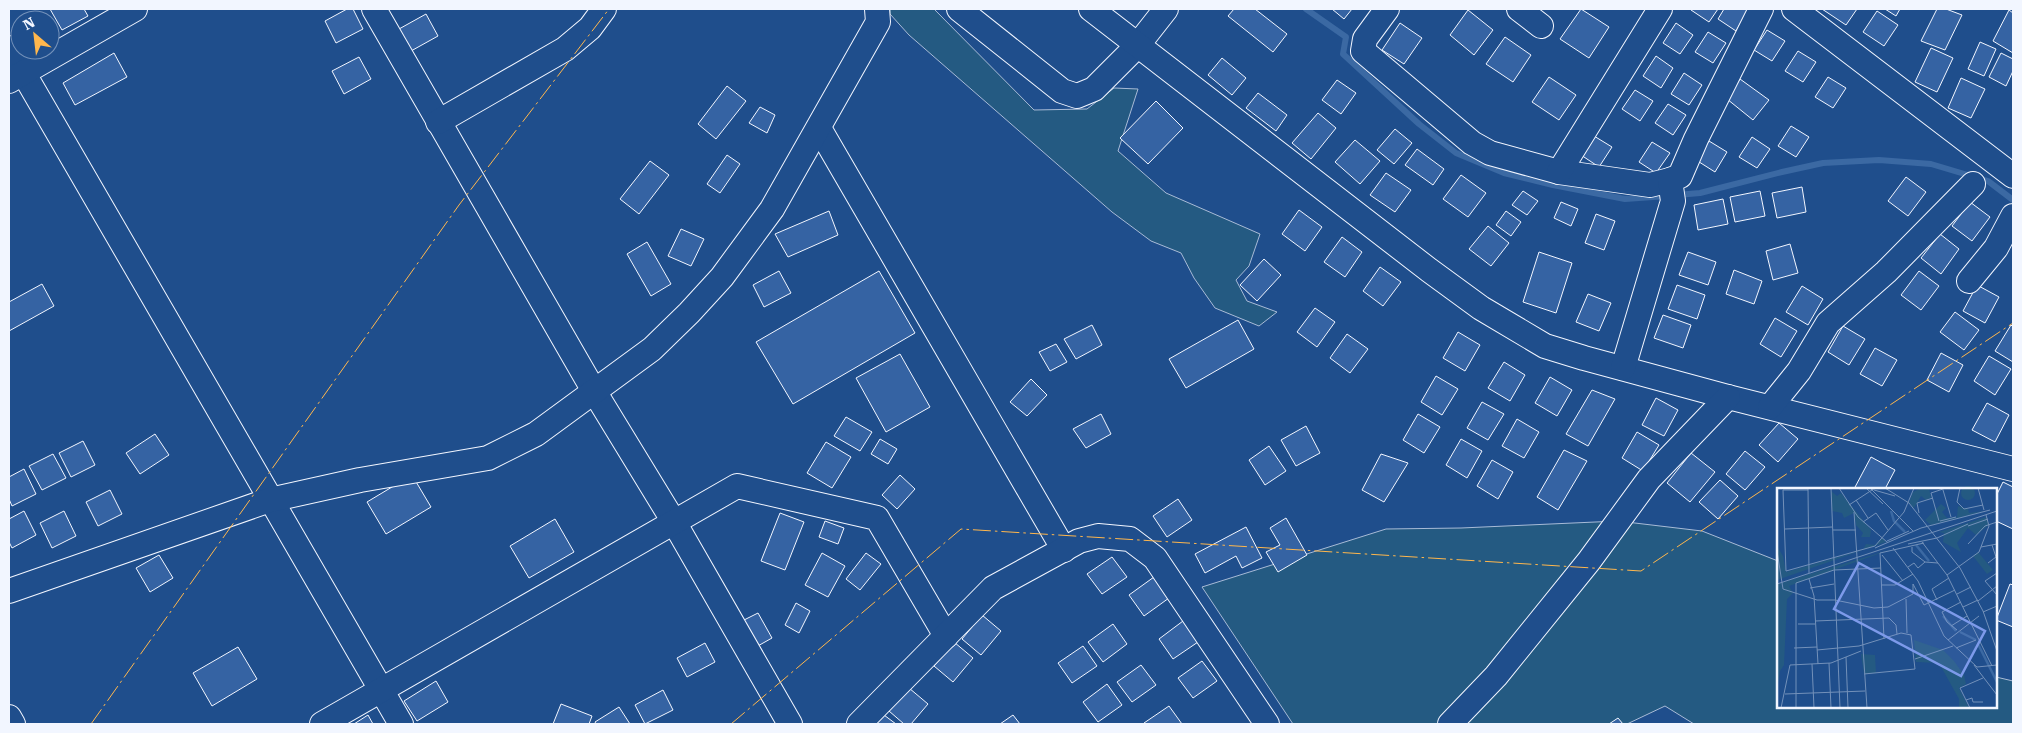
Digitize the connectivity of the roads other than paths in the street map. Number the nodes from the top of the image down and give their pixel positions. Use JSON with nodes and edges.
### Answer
{"nodes":[{"id":1,"x":135,"y":9,"type":"edge"},
{"id":2,"x":374,"y":9,"type":"edge"},
{"id":3,"x":604,"y":9,"type":"edge"},
{"id":4,"x":877,"y":9,"type":"edge"},
{"id":5,"x":959,"y":9,"type":"edge"},
{"id":6,"x":1091,"y":9,"type":"edge"},
{"id":7,"x":1166,"y":9,"type":"edge"},
{"id":8,"x":1387,"y":9,"type":"edge"},
{"id":9,"x":1518,"y":9,"type":"edge"},
{"id":10,"x":1660,"y":9,"type":"edge"},
{"id":11,"x":1761,"y":9,"type":"edge"},
{"id":12,"x":1794,"y":9,"type":"edge"},
{"id":13,"x":1541,"y":26,"type":"dead end"},
{"id":14,"x":1137,"y":46,"type":"junction"},
{"id":15,"x":9,"y":48,"type":"edge"},
{"id":16,"x":16,"y":77,"type":"edge"},
{"id":17,"x":438,"y":122,"type":"junction"},
{"id":18,"x":819,"y":128,"type":"junction"},
{"id":19,"x":1559,"y":172,"type":"junction"},
{"id":20,"x":2013,"y":176,"type":"edge"},
{"id":21,"x":1670,"y":180,"type":"junction"},
{"id":22,"x":1973,"y":184,"type":"dead end"},
{"id":23,"x":2013,"y":216,"type":"edge"},
{"id":24,"x":1969,"y":281,"type":"dead end"},
{"id":25,"x":1623,"y":368,"type":"junction"},
{"id":26,"x":594,"y":391,"type":"junction"},
{"id":27,"x":1728,"y":397,"type":"junction"},
{"id":28,"x":1770,"y":407,"type":"junction"},
{"id":29,"x":2013,"y":468,"type":"edge"},
{"id":30,"x":270,"y":500,"type":"junction"},
{"id":31,"x":674,"y":522,"type":"junction"},
{"id":32,"x":1064,"y":550,"type":"junction"},
{"id":33,"x":9,"y":591,"type":"edge"},
{"id":34,"x":946,"y":636,"type":"junction"},
{"id":35,"x":382,"y":690,"type":"junction"},
{"id":36,"x":9,"y":717,"type":"edge"},
{"id":37,"x":13,"y":724,"type":"edge"},
{"id":38,"x":322,"y":724,"type":"edge"},
{"id":39,"x":401,"y":724,"type":"edge"},
{"id":40,"x":790,"y":724,"type":"edge"},
{"id":41,"x":859,"y":724,"type":"edge"},
{"id":42,"x":1267,"y":724,"type":"edge"},
{"id":43,"x":1450,"y":724,"type":"edge"}],
"edges":[{"from":1,"to":16,"type":"street"},
{"from":2,"to":17,"type":"street"},
{"from":3,"to":17,"type":"street"},
{"from":4,"to":18,"type":"street"},
{"from":5,"to":14,"type":"street"},
{"from":6,"to":14,"type":"street"},
{"from":7,"to":14,"type":"street"},
{"from":8,"to":19,"type":"street"},
{"from":9,"to":13,"type":"street"},
{"from":10,"to":19,"type":"street"},
{"from":11,"to":21,"type":"street"},
{"from":12,"to":20,"type":"street"},
{"from":14,"to":25,"type":"street"},
{"from":15,"to":16,"type":"street"},
{"from":16,"to":30,"type":"street"},
{"from":17,"to":26,"type":"street"},
{"from":18,"to":26,"type":"street"},
{"from":18,"to":32,"type":"street"},
{"from":19,"to":21,"type":"street"},
{"from":21,"to":25,"type":"street"},
{"from":22,"to":28,"type":"street"},
{"from":23,"to":24,"type":"street"},
{"from":25,"to":27,"type":"street"},
{"from":26,"to":30,"type":"street"},
{"from":26,"to":31,"type":"street"},
{"from":27,"to":28,"type":"street"},
{"from":27,"to":43,"type":"street"},
{"from":28,"to":29,"type":"street"},
{"from":30,"to":33,"type":"street"},
{"from":30,"to":35,"type":"street"},
{"from":31,"to":34,"type":"street"},
{"from":31,"to":35,"type":"street"},
{"from":31,"to":40,"type":"street"},
{"from":32,"to":34,"type":"street"},
{"from":32,"to":42,"type":"street"},
{"from":34,"to":41,"type":"street"},
{"from":35,"to":38,"type":"street"},
{"from":35,"to":39,"type":"street"},
{"from":36,"to":37,"type":"street"}]}
